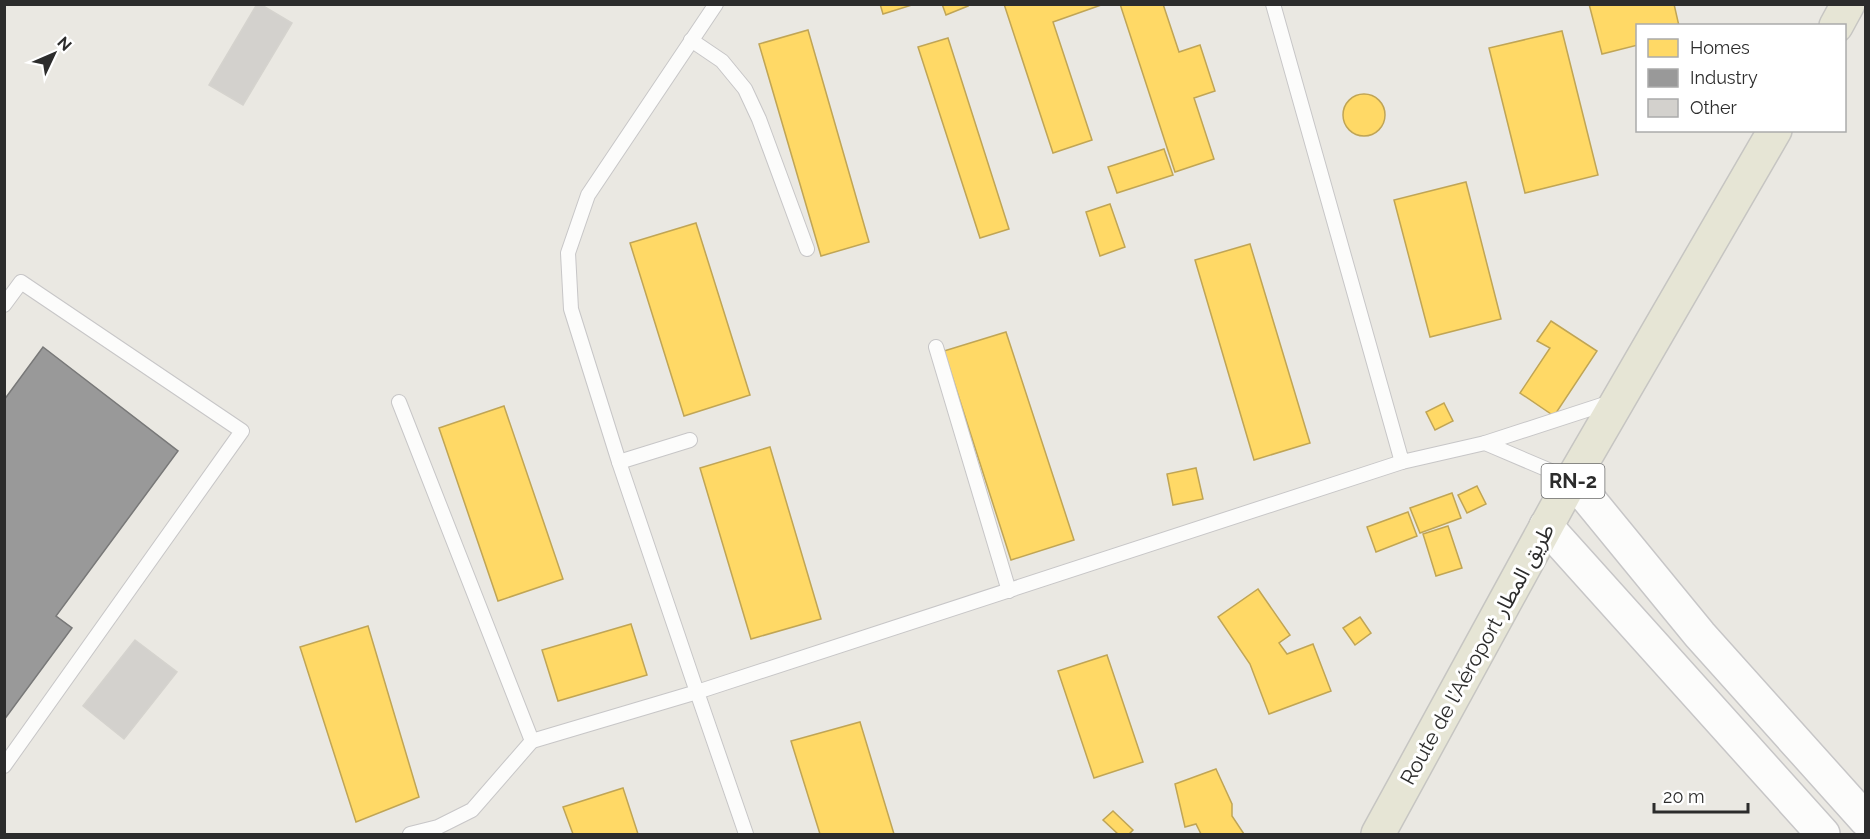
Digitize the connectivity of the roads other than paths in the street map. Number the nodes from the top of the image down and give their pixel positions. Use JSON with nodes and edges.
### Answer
{"nodes":[{"id":1,"x":716,"y":4,"type":"edge"},
{"id":2,"x":1273,"y":4,"type":"edge"},
{"id":3,"x":1848,"y":4,"type":"edge"},
{"id":4,"x":1837,"y":24,"type":"edge"},
{"id":5,"x":691,"y":40,"type":"junction"},
{"id":6,"x":1774,"y":132,"type":"edge"},
{"id":7,"x":807,"y":249,"type":"dead end"},
{"id":8,"x":4,"y":305,"type":"edge"},
{"id":9,"x":936,"y":347,"type":"dead end"},
{"id":10,"x":1618,"y":399,"type":"junction"},
{"id":11,"x":399,"y":402,"type":"dead end"},
{"id":12,"x":690,"y":440,"type":"dead end"},
{"id":13,"x":1485,"y":443,"type":"junction"},
{"id":14,"x":620,"y":462,"type":"junction"},
{"id":15,"x":1402,"y":462,"type":"junction"},
{"id":16,"x":1573,"y":480,"type":"junction"},
{"id":17,"x":1546,"y":526,"type":"junction"},
{"id":18,"x":1009,"y":591,"type":"junction"},
{"id":19,"x":697,"y":692,"type":"junction"},
{"id":20,"x":532,"y":741,"type":"junction"},
{"id":21,"x":4,"y":766,"type":"edge"},
{"id":22,"x":1866,"y":820,"type":"edge"},
{"id":23,"x":410,"y":834,"type":"edge"},
{"id":24,"x":746,"y":834,"type":"edge"},
{"id":25,"x":1378,"y":834,"type":"edge"},
{"id":26,"x":1823,"y":834,"type":"edge"}],
"edges":[{"from":1,"to":5,"type":"lane"},
{"from":2,"to":15,"type":"lane"},
{"from":3,"to":4,"type":"main road"},
{"from":5,"to":7,"type":"lane"},
{"from":5,"to":14,"type":"lane"},
{"from":6,"to":10,"type":"main road","name":"Route de l'Aéroport طريق المطار","number":"RN-2"},
{"from":8,"to":21,"type":"lane"},
{"from":9,"to":18,"type":"lane"},
{"from":10,"to":13,"type":"lane"},
{"from":10,"to":16,"type":"main road","name":"Route de l'Aéroport طريق المطار","number":"RN-2"},
{"from":11,"to":20,"type":"lane"},
{"from":12,"to":14,"type":"lane"},
{"from":13,"to":15,"type":"lane"},
{"from":13,"to":16,"type":"lane"},
{"from":14,"to":19,"type":"lane"},
{"from":15,"to":18,"type":"lane"},
{"from":16,"to":17,"type":"main road","name":"Route de l'Aéroport طريق المطار","number":"RN-2"},
{"from":16,"to":22,"type":"main road"},
{"from":17,"to":25,"type":"main road","name":"Route de l'Aéroport طريق المطار","number":"RN-2"},
{"from":17,"to":26,"type":"main road"},
{"from":18,"to":19,"type":"lane"},
{"from":19,"to":20,"type":"lane"},
{"from":19,"to":24,"type":"lane"},
{"from":20,"to":23,"type":"lane"}]}
